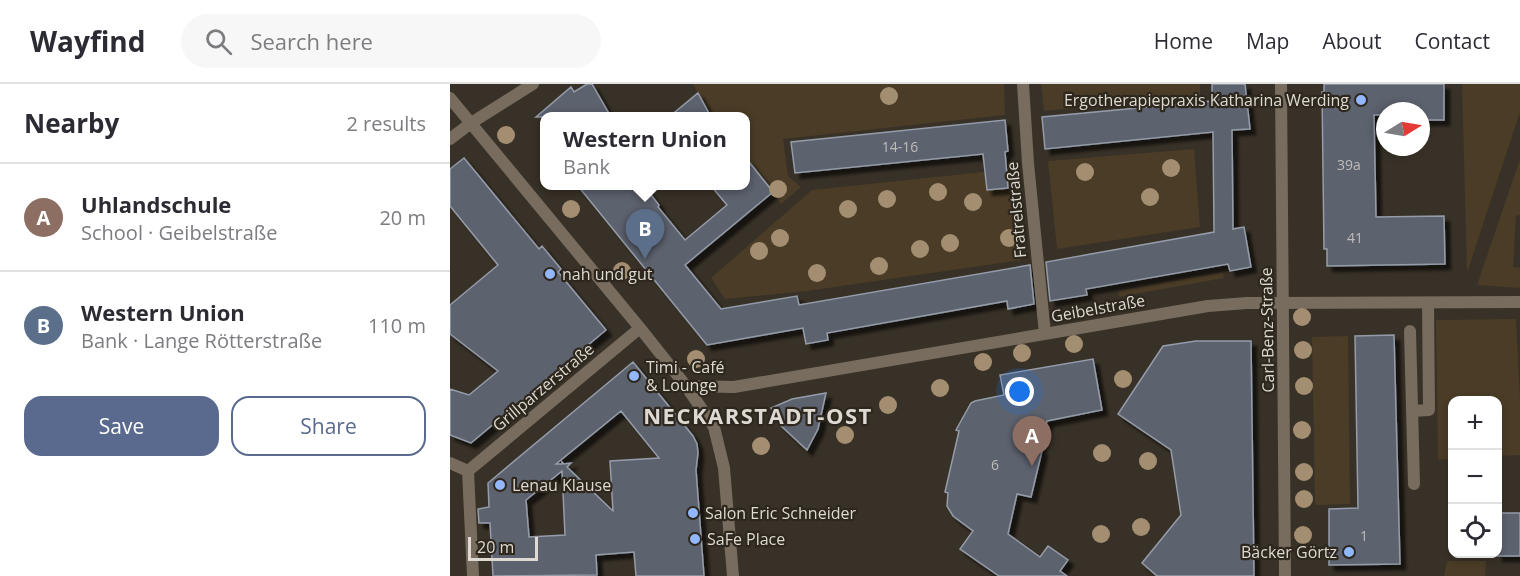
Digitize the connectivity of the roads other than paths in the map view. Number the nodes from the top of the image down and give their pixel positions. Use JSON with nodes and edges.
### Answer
{"nodes":[{"id":1,"x":533,"y":84,"type":"edge"},
{"id":2,"x":1023,"y":84,"type":"edge"},
{"id":3,"x":1281,"y":84,"type":"edge"},
{"id":4,"x":450,"y":98,"type":"edge"},
{"id":5,"x":471,"y":123,"type":"junction"},
{"id":6,"x":450,"y":139,"type":"edge"},
{"id":7,"x":1520,"y":302,"type":"edge"},
{"id":8,"x":1283,"y":303,"type":"junction"},
{"id":9,"x":1428,"y":303,"type":"junction"},
{"id":10,"x":640,"y":328,"type":"junction"},
{"id":11,"x":1410,"y":331,"type":"dead end"},
{"id":12,"x":1045,"y":334,"type":"junction"},
{"id":13,"x":686,"y":386,"type":"junction"},
{"id":14,"x":1412,"y":411,"type":"junction"},
{"id":15,"x":450,"y":463,"type":"edge"},
{"id":16,"x":468,"y":471,"type":"junction"},
{"id":17,"x":1414,"y":484,"type":"dead end"},
{"id":18,"x":473,"y":576,"type":"edge"},
{"id":19,"x":733,"y":576,"type":"edge"},
{"id":20,"x":1285,"y":576,"type":"edge"}],
"edges":[{"from":1,"to":5,"type":"street"},
{"from":2,"to":12,"type":"street","name":"Fratrelstraße"},
{"from":3,"to":8,"type":"street","name":"Carl-Benz-Straße"},
{"from":4,"to":5,"type":"street"},
{"from":5,"to":6,"type":"street"},
{"from":5,"to":10,"type":"street"},
{"from":7,"to":9,"type":"street","name":"Geibelstraße"},
{"from":8,"to":9,"type":"street","name":"Geibelstraße"},
{"from":8,"to":12,"type":"street","name":"Geibelstraße"},
{"from":8,"to":20,"type":"street","name":"Carl-Benz-Straße"},
{"from":9,"to":14,"type":"street"},
{"from":10,"to":13,"type":"street"},
{"from":10,"to":16,"type":"street","name":"Grillparzerstraße"},
{"from":11,"to":14,"type":"street"},
{"from":12,"to":13,"type":"street","name":"Geibelstraße"},
{"from":13,"to":19,"type":"street"},
{"from":14,"to":17,"type":"street"},
{"from":15,"to":16,"type":"street"},
{"from":16,"to":18,"type":"street"}]}
